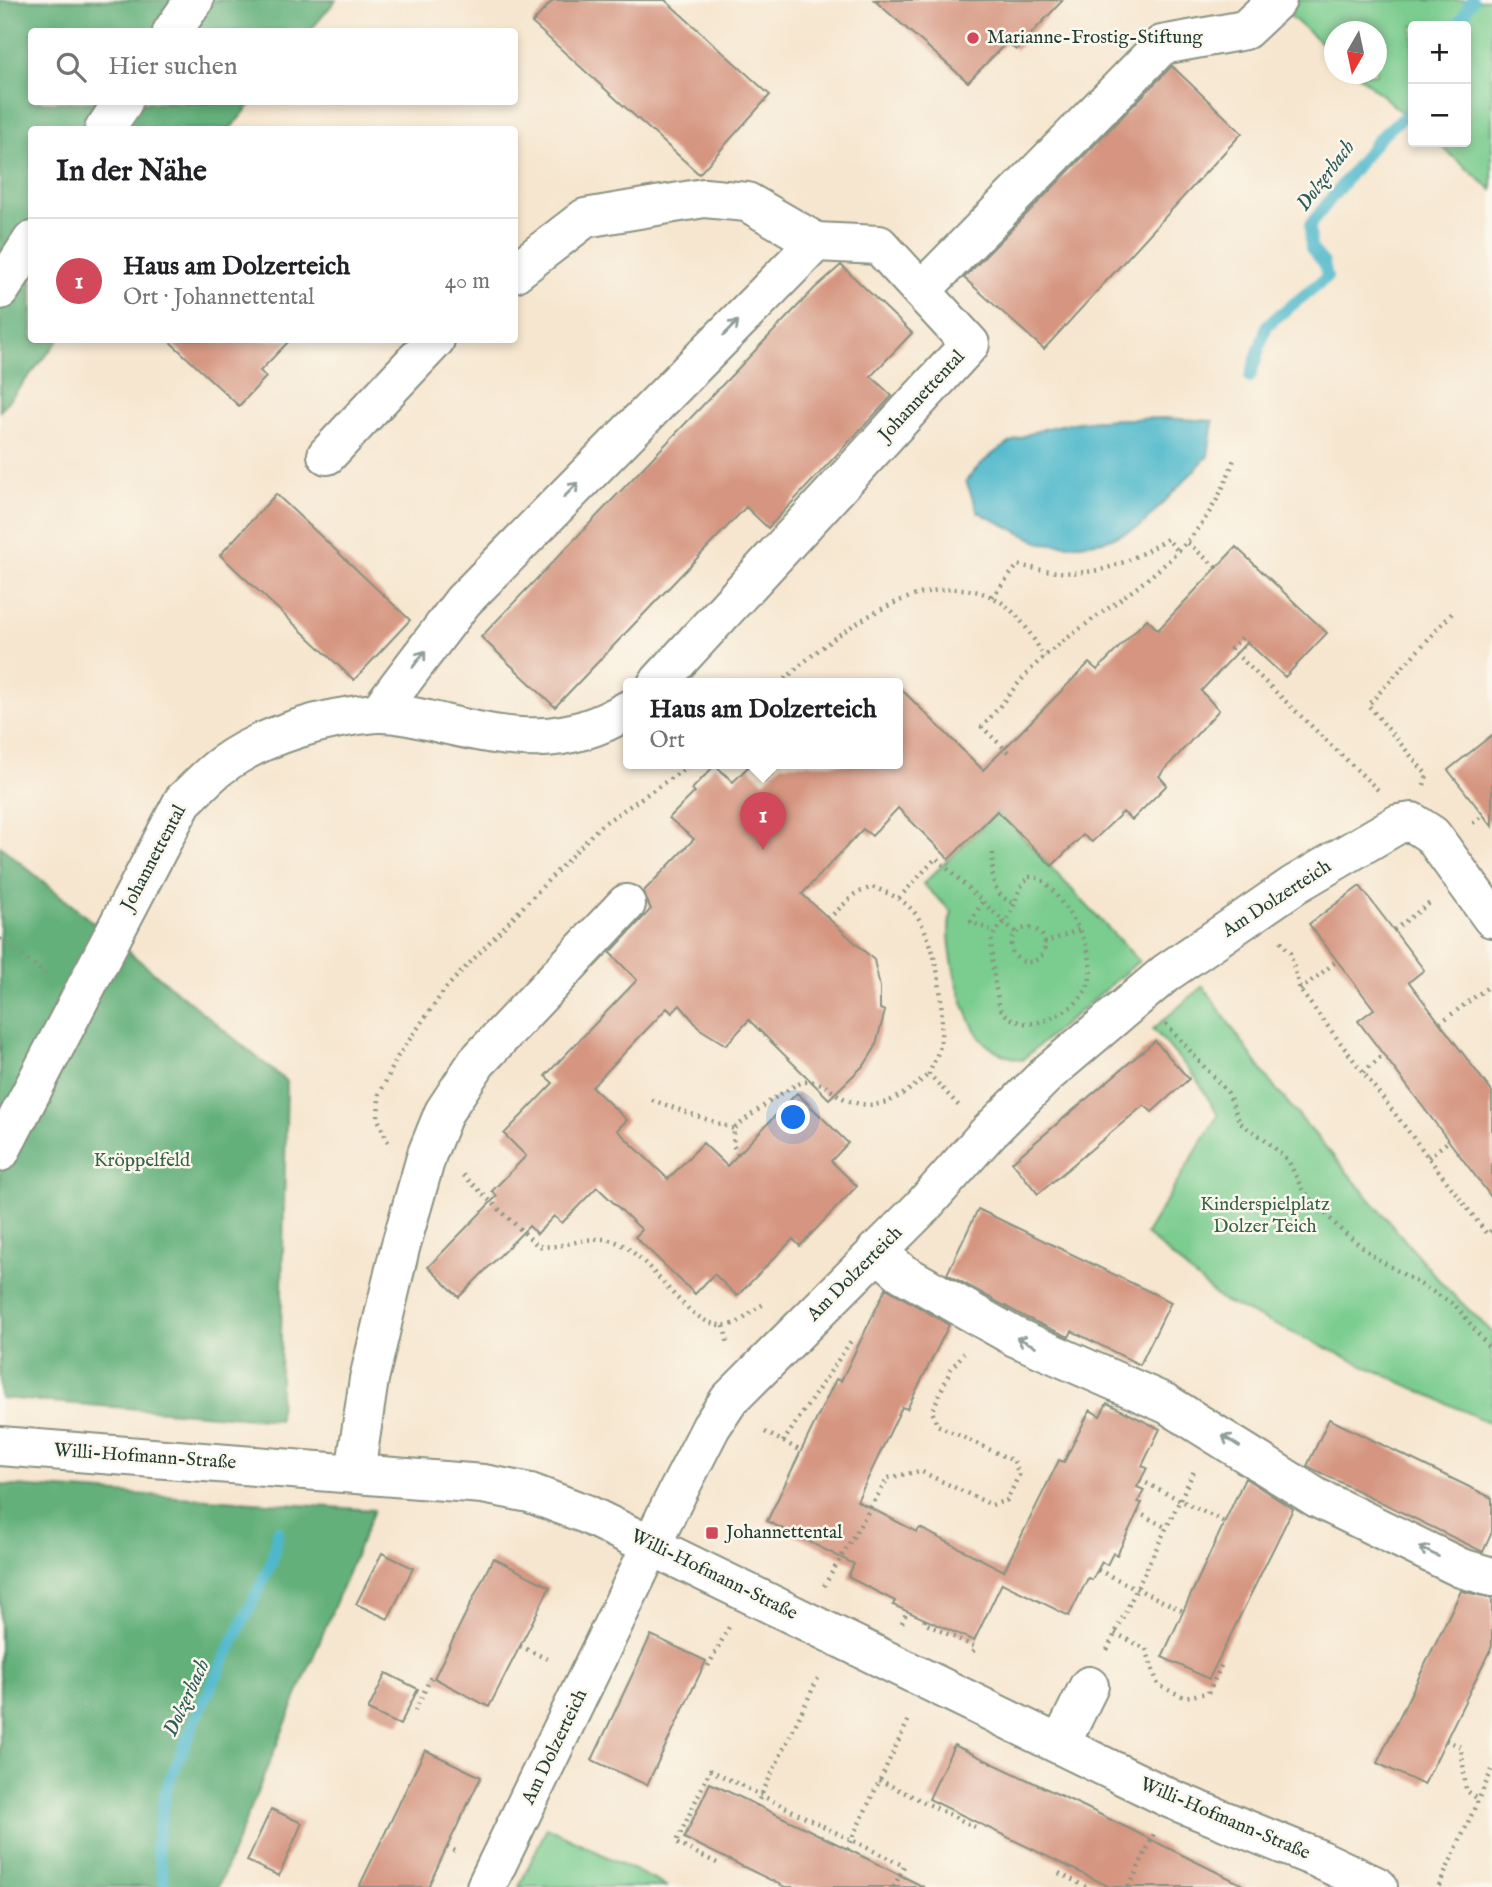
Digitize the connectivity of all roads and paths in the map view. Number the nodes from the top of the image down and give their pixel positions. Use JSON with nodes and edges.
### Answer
{"nodes":[{"id":1,"x":194,"y":0,"type":"edge"},
{"id":2,"x":1277,"y":0,"type":"edge"},
{"id":3,"x":175,"y":28,"type":"edge"},
{"id":4,"x":121,"y":105,"type":"edge"},
{"id":5,"x":107,"y":126,"type":"edge"},
{"id":6,"x":816,"y":242,"type":"junction"},
{"id":7,"x":28,"y":247,"type":"edge"},
{"id":8,"x":518,"y":270,"type":"edge"},
{"id":9,"x":0,"y":290,"type":"edge"},
{"id":10,"x":921,"y":291,"type":"junction"},
{"id":11,"x":432,"y":343,"type":"edge"},
{"id":12,"x":327,"y":455,"type":"dead end"},
{"id":13,"x":1234,"y":459,"type":"dead end"},
{"id":14,"x":1188,"y":543,"type":"junction"},
{"id":15,"x":1179,"y":552,"type":"junction"},
{"id":16,"x":1217,"y":568,"type":"dead end"},
{"id":17,"x":992,"y":597,"type":"junction"},
{"id":18,"x":1454,"y":611,"type":"dead end"},
{"id":19,"x":1242,"y":638,"type":"dead end"},
{"id":20,"x":1044,"y":657,"type":"junction"},
{"id":21,"x":663,"y":678,"type":"edge"},
{"id":22,"x":786,"y":678,"type":"edge"},
{"id":23,"x":377,"y":713,"type":"junction"},
{"id":24,"x":623,"y":713,"type":"edge"},
{"id":25,"x":1008,"y":752,"type":"dead end"},
{"id":26,"x":685,"y":769,"type":"edge"},
{"id":27,"x":1412,"y":822,"type":"junction"},
{"id":28,"x":993,"y":853,"type":"dead end"},
{"id":29,"x":899,"y":898,"type":"junction"},
{"id":30,"x":982,"y":902,"type":"junction"},
{"id":31,"x":1014,"y":903,"type":"junction"},
{"id":32,"x":1429,"y":903,"type":"dead end"},
{"id":33,"x":626,"y":904,"type":"dead end"},
{"id":34,"x":1256,"y":910,"type":"junction"},
{"id":35,"x":1492,"y":918,"type":"edge"},
{"id":36,"x":828,"y":919,"type":"dead end"},
{"id":37,"x":1004,"y":923,"type":"junction"},
{"id":38,"x":1081,"y":929,"type":"junction"},
{"id":39,"x":1394,"y":930,"type":"dead end"},
{"id":40,"x":995,"y":932,"type":"junction"},
{"id":41,"x":1016,"y":933,"type":"junction"},
{"id":42,"x":0,"y":939,"type":"edge"},
{"id":43,"x":1044,"y":943,"type":"junction"},
{"id":44,"x":1337,"y":961,"type":"dead end"},
{"id":45,"x":1492,"y":984,"type":"edge"},
{"id":46,"x":1300,"y":990,"type":"junction"},
{"id":47,"x":1139,"y":996,"type":"junction"},
{"id":48,"x":78,"y":998,"type":"junction"},
{"id":49,"x":1440,"y":1023,"type":"dead end"},
{"id":50,"x":1384,"y":1055,"type":"dead end"},
{"id":51,"x":1363,"y":1072,"type":"junction"},
{"id":52,"x":929,"y":1074,"type":"junction"},
{"id":53,"x":652,"y":1100,"type":"dead end"},
{"id":54,"x":734,"y":1129,"type":"junction"},
{"id":55,"x":987,"y":1134,"type":"junction"},
{"id":56,"x":1449,"y":1141,"type":"dead end"},
{"id":57,"x":0,"y":1152,"type":"edge"},
{"id":58,"x":427,"y":1154,"type":"junction"},
{"id":59,"x":738,"y":1154,"type":"dead end"},
{"id":60,"x":1428,"y":1157,"type":"junction"},
{"id":61,"x":1492,"y":1230,"type":"edge"},
{"id":62,"x":876,"y":1251,"type":"junction"},
{"id":63,"x":827,"y":1303,"type":"junction"},
{"id":64,"x":980,"y":1317,"type":"junction"},
{"id":65,"x":857,"y":1332,"type":"dead end"},
{"id":66,"x":1491,"y":1353,"type":"edge"},
{"id":67,"x":1214,"y":1431,"type":"junction"},
{"id":68,"x":765,"y":1432,"type":"dead end"},
{"id":69,"x":783,"y":1442,"type":"junction"},
{"id":70,"x":0,"y":1446,"type":"edge"},
{"id":71,"x":801,"y":1451,"type":"dead end"},
{"id":72,"x":355,"y":1473,"type":"junction"},
{"id":73,"x":1140,"y":1480,"type":"dead end"},
{"id":74,"x":1180,"y":1501,"type":"junction"},
{"id":75,"x":1137,"y":1512,"type":"dead end"},
{"id":76,"x":1224,"y":1522,"type":"dead end"},
{"id":77,"x":1167,"y":1528,"type":"junction"},
{"id":78,"x":652,"y":1545,"type":"junction"},
{"id":79,"x":1098,"y":1570,"type":"dead end"},
{"id":80,"x":1492,"y":1577,"type":"edge"},
{"id":81,"x":1137,"y":1589,"type":"junction"},
{"id":82,"x":908,"y":1611,"type":"dead end"},
{"id":83,"x":1183,"y":1611,"type":"dead end"},
{"id":84,"x":925,"y":1620,"type":"dead end"},
{"id":85,"x":823,"y":1627,"type":"junction"},
{"id":86,"x":900,"y":1627,"type":"dead end"},
{"id":87,"x":1115,"y":1633,"type":"junction"},
{"id":88,"x":969,"y":1661,"type":"dead end"},
{"id":89,"x":1222,"y":1664,"type":"dead end"},
{"id":90,"x":431,"y":1677,"type":"dead end"},
{"id":91,"x":928,"y":1679,"type":"junction"},
{"id":92,"x":1089,"y":1686,"type":"joint"},
{"id":93,"x":415,"y":1711,"type":"dead end"},
{"id":94,"x":1446,"y":1740,"type":"dead end"},
{"id":95,"x":1060,"y":1745,"type":"junction"},
{"id":96,"x":1492,"y":1770,"type":"edge"},
{"id":97,"x":879,"y":1780,"type":"junction"},
{"id":98,"x":761,"y":1795,"type":"junction"},
{"id":99,"x":1171,"y":1799,"type":"junction"},
{"id":100,"x":1479,"y":1800,"type":"junction"},
{"id":101,"x":756,"y":1806,"type":"dead end"},
{"id":102,"x":975,"y":1827,"type":"dead end"},
{"id":103,"x":851,"y":1839,"type":"junction"},
{"id":104,"x":847,"y":1849,"type":"dead end"},
{"id":105,"x":717,"y":1863,"type":"dead end"},
{"id":106,"x":1059,"y":1873,"type":"dead end"},
{"id":107,"x":1439,"y":1886,"type":"edge"},
{"id":108,"x":486,"y":1887,"type":"edge"},
{"id":109,"x":894,"y":1887,"type":"edge"},
{"id":110,"x":1086,"y":1887,"type":"edge"},
{"id":111,"x":1129,"y":1887,"type":"edge"},
{"id":112,"x":1378,"y":1887,"type":"edge"}],
"edges":[{"from":1,"to":3,"type":"street"},
{"from":2,"to":10,"type":"street"},
{"from":4,"to":5,"type":"street"},
{"from":6,"to":8,"type":"street","name":"Johannettental"},
{"from":6,"to":10,"type":"street","name":"Johannettental"},
{"from":23,"to":6,"type":"street","one_way":true},
{"from":7,"to":9,"type":"street"},
{"from":10,"to":21,"type":"street","name":"Johannettental"},
{"from":11,"to":12,"type":"street"},
{"from":13,"to":14,"type":"path"},
{"from":14,"to":15,"type":"path"},
{"from":14,"to":16,"type":"path"},
{"from":15,"to":17,"type":"path"},
{"from":15,"to":20,"type":"path"},
{"from":17,"to":20,"type":"path"},
{"from":17,"to":22,"type":"path"},
{"from":18,"to":27,"type":"path"},
{"from":19,"to":27,"type":"path"},
{"from":20,"to":25,"type":"path"},
{"from":23,"to":24,"type":"street","name":"Johannettental"},
{"from":23,"to":48,"type":"street","name":"Johannettental"},
{"from":26,"to":58,"type":"path"},
{"from":27,"to":34,"type":"street","name":"Am Dolzerteich"},
{"from":27,"to":35,"type":"street"},
{"from":28,"to":31,"type":"path"},
{"from":29,"to":30,"type":"path"},
{"from":29,"to":36,"type":"path"},
{"from":29,"to":52,"type":"path"},
{"from":30,"to":37,"type":"path"},
{"from":30,"to":40,"type":"path"},
{"from":31,"to":37,"type":"path"},
{"from":31,"to":38,"type":"path"},
{"from":32,"to":39,"type":"path"},
{"from":33,"to":58,"type":"street"},
{"from":34,"to":46,"type":"path"},
{"from":34,"to":47,"type":"street","name":"Am Dolzerteich"},
{"from":37,"to":40,"type":"path"},
{"from":37,"to":41,"type":"path"},
{"from":38,"to":40,"type":"path"},
{"from":38,"to":43,"type":"path"},
{"from":41,"to":43,"type":"path"},
{"from":41,"to":43,"type":"path"},
{"from":42,"to":48,"type":"path"},
{"from":44,"to":46,"type":"path"},
{"from":45,"to":49,"type":"path"},
{"from":46,"to":51,"type":"path"},
{"from":47,"to":55,"type":"street","name":"Am Dolzerteich"},
{"from":47,"to":66,"type":"path"},
{"from":48,"to":57,"type":"street","name":"Johannettental"},
{"from":50,"to":51,"type":"path"},
{"from":51,"to":60,"type":"path"},
{"from":52,"to":54,"type":"path"},
{"from":52,"to":55,"type":"path"},
{"from":53,"to":54,"type":"path"},
{"from":54,"to":59,"type":"path"},
{"from":55,"to":62,"type":"street","name":"Am Dolzerteich"},
{"from":56,"to":60,"type":"path"},
{"from":58,"to":63,"type":"path"},
{"from":58,"to":72,"type":"street"},
{"from":60,"to":61,"type":"path"},
{"from":62,"to":63,"type":"street","name":"Am Dolzerteich"},
{"from":62,"to":64,"type":"street"},
{"from":63,"to":78,"type":"street","name":"Am Dolzerteich"},
{"from":67,"to":64,"type":"street","one_way":true},
{"from":64,"to":85,"type":"path"},
{"from":65,"to":69,"type":"path"},
{"from":67,"to":74,"type":"path"},
{"from":80,"to":67,"type":"street","one_way":true},
{"from":68,"to":69,"type":"path"},
{"from":69,"to":71,"type":"path"},
{"from":70,"to":72,"type":"street","name":"Willi-Hofmann-Straße"},
{"from":72,"to":78,"type":"street","name":"Willi-Hofmann-Straße"},
{"from":73,"to":74,"type":"path"},
{"from":74,"to":76,"type":"path"},
{"from":74,"to":77,"type":"path"},
{"from":75,"to":77,"type":"path"},
{"from":77,"to":81,"type":"path"},
{"from":78,"to":85,"type":"street","name":"Willi-Hofmann-Straße"},
{"from":78,"to":108,"type":"street","name":"Am Dolzerteich"},
{"from":79,"to":81,"type":"path"},
{"from":81,"to":83,"type":"path"},
{"from":81,"to":87,"type":"path"},
{"from":82,"to":86,"type":"path"},
{"from":84,"to":88,"type":"path"},
{"from":85,"to":91,"type":"street","name":"Willi-Hofmann-Straße"},
{"from":85,"to":98,"type":"path"},
{"from":87,"to":89,"type":"path"},
{"from":87,"to":92,"type":"path"},
{"from":90,"to":93,"type":"path"},
{"from":91,"to":95,"type":"street","name":"Willi-Hofmann-Straße"},
{"from":91,"to":97,"type":"path"},
{"from":92,"to":95,"type":"street"},
{"from":94,"to":100,"type":"path"},
{"from":95,"to":99,"type":"street","name":"Willi-Hofmann-Straße"},
{"from":96,"to":100,"type":"path"},
{"from":97,"to":102,"type":"path"},
{"from":97,"to":103,"type":"path"},
{"from":98,"to":101,"type":"path"},
{"from":98,"to":103,"type":"path"},
{"from":98,"to":105,"type":"path"},
{"from":99,"to":111,"type":"path"},
{"from":99,"to":112,"type":"street","name":"Willi-Hofmann-Straße"},
{"from":100,"to":107,"type":"path"},
{"from":103,"to":104,"type":"path"},
{"from":103,"to":109,"type":"path"},
{"from":106,"to":110,"type":"path"}]}
